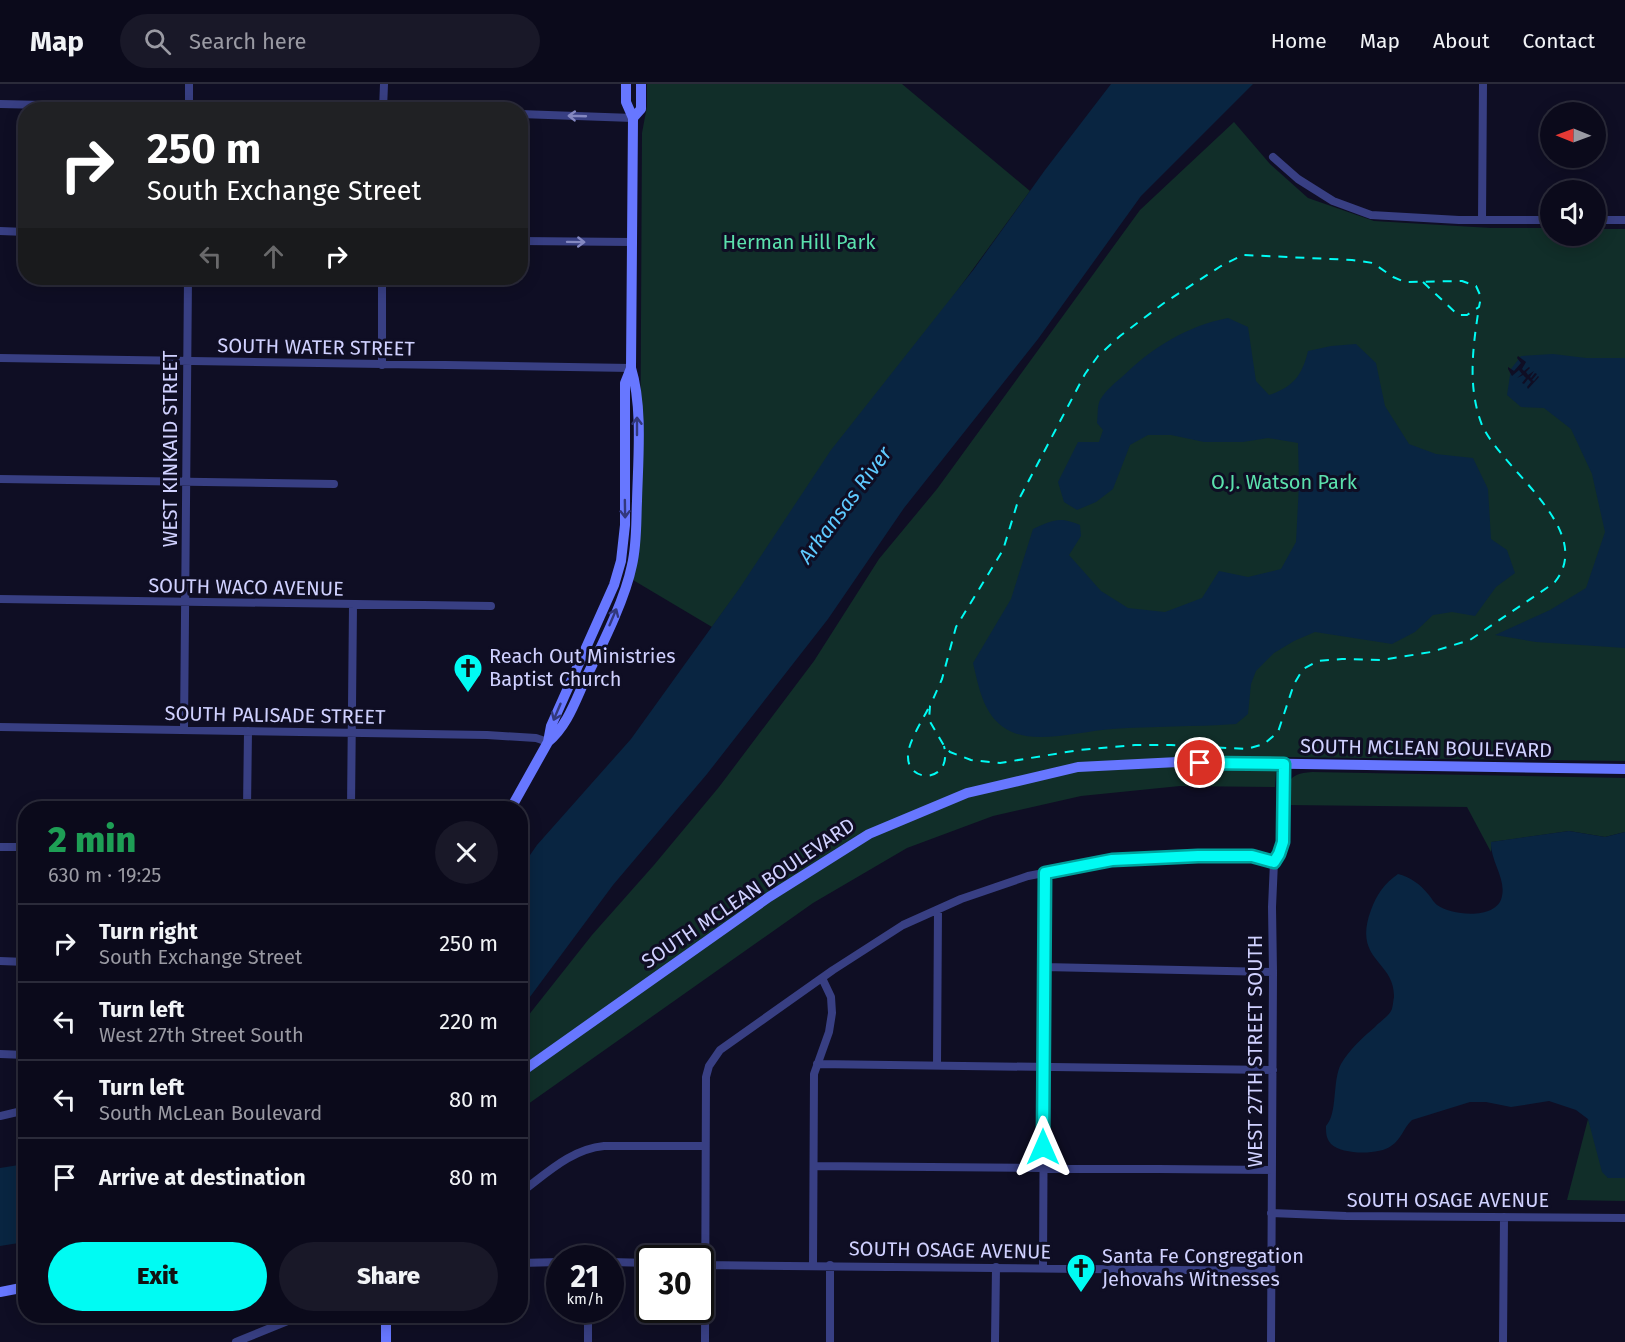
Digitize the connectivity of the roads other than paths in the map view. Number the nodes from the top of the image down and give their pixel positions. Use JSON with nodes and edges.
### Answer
{"nodes":[{"id":1,"x":189,"y":84,"type":"edge"},
{"id":2,"x":384,"y":84,"type":"edge"},
{"id":3,"x":626,"y":84,"type":"edge"},
{"id":4,"x":641,"y":84,"type":"edge"},
{"id":5,"x":1483,"y":84,"type":"edge"},
{"id":6,"x":189,"y":102,"type":"edge"},
{"id":7,"x":383,"y":102,"type":"edge"},
{"id":8,"x":0,"y":104,"type":"edge"},
{"id":9,"x":18,"y":104,"type":"edge"},
{"id":10,"x":528,"y":114,"type":"edge"},
{"id":11,"x":633,"y":118,"type":"junction"},
{"id":12,"x":1273,"y":157,"type":"dead end"},
{"id":13,"x":1482,"y":220,"type":"junction"},
{"id":14,"x":1540,"y":220,"type":"edge"},
{"id":15,"x":1606,"y":220,"type":"edge"},
{"id":16,"x":1625,"y":220,"type":"edge"},
{"id":17,"x":0,"y":231,"type":"edge"},
{"id":18,"x":18,"y":232,"type":"edge"},
{"id":19,"x":528,"y":241,"type":"edge"},
{"id":20,"x":632,"y":242,"type":"junction"},
{"id":21,"x":188,"y":285,"type":"edge"},
{"id":22,"x":382,"y":285,"type":"edge"},
{"id":23,"x":0,"y":358,"type":"edge"},
{"id":24,"x":187,"y":360,"type":"junction"},
{"id":25,"x":382,"y":365,"type":"junction"},
{"id":26,"x":631,"y":368,"type":"junction"},
{"id":27,"x":0,"y":479,"type":"edge"},
{"id":28,"x":186,"y":482,"type":"junction"},
{"id":29,"x":334,"y":484,"type":"dead end"},
{"id":30,"x":0,"y":599,"type":"edge"},
{"id":31,"x":185,"y":602,"type":"junction"},
{"id":32,"x":353,"y":605,"type":"junction"},
{"id":33,"x":491,"y":606,"type":"dead end"},
{"id":34,"x":0,"y":727,"type":"edge"},
{"id":35,"x":184,"y":730,"type":"junction"},
{"id":36,"x":248,"y":731,"type":"junction"},
{"id":37,"x":352,"y":733,"type":"junction"},
{"id":38,"x":548,"y":742,"type":"junction"},
{"id":39,"x":1284,"y":764,"type":"junction"},
{"id":40,"x":1625,"y":768,"type":"edge"},
{"id":41,"x":247,"y":801,"type":"edge"},
{"id":42,"x":351,"y":801,"type":"edge"},
{"id":43,"x":515,"y":801,"type":"edge"},
{"id":44,"x":0,"y":847,"type":"edge"},
{"id":45,"x":18,"y":847,"type":"edge"},
{"id":46,"x":1274,"y":862,"type":"junction"},
{"id":47,"x":1045,"y":873,"type":"junction"},
{"id":48,"x":938,"y":910,"type":"junction"},
{"id":49,"x":0,"y":962,"type":"edge"},
{"id":50,"x":18,"y":962,"type":"edge"},
{"id":51,"x":1044,"y":967,"type":"junction"},
{"id":52,"x":1274,"y":972,"type":"junction"},
{"id":53,"x":822,"y":978,"type":"junction"},
{"id":54,"x":0,"y":1054,"type":"edge"},
{"id":55,"x":18,"y":1055,"type":"edge"},
{"id":56,"x":817,"y":1064,"type":"junction"},
{"id":57,"x":937,"y":1065,"type":"junction"},
{"id":58,"x":1043,"y":1066,"type":"junction"},
{"id":59,"x":528,"y":1067,"type":"edge"},
{"id":60,"x":1273,"y":1070,"type":"junction"},
{"id":61,"x":18,"y":1112,"type":"edge"},
{"id":62,"x":0,"y":1116,"type":"edge"},
{"id":63,"x":705,"y":1146,"type":"junction"},
{"id":64,"x":814,"y":1166,"type":"junction"},
{"id":65,"x":1043,"y":1167,"type":"junction"},
{"id":66,"x":1272,"y":1170,"type":"junction"},
{"id":67,"x":528,"y":1187,"type":"edge"},
{"id":68,"x":1271,"y":1213,"type":"junction"},
{"id":69,"x":1504,"y":1217,"type":"junction"},
{"id":70,"x":1625,"y":1218,"type":"edge"},
{"id":71,"x":703,"y":1245,"type":"edge"},
{"id":72,"x":546,"y":1262,"type":"edge"},
{"id":73,"x":528,"y":1263,"type":"edge"},
{"id":74,"x":714,"y":1265,"type":"edge"},
{"id":75,"x":813,"y":1265,"type":"junction"},
{"id":76,"x":830,"y":1265,"type":"junction"},
{"id":77,"x":996,"y":1267,"type":"junction"},
{"id":78,"x":1043,"y":1268,"type":"junction"},
{"id":79,"x":1271,"y":1271,"type":"junction"},
{"id":80,"x":18,"y":1289,"type":"edge"},
{"id":81,"x":0,"y":1292,"type":"edge"},
{"id":82,"x":283,"y":1323,"type":"edge"},
{"id":83,"x":386,"y":1323,"type":"edge"},
{"id":84,"x":588,"y":1323,"type":"edge"},
{"id":85,"x":705,"y":1323,"type":"edge"},
{"id":86,"x":236,"y":1342,"type":"edge"},
{"id":87,"x":386,"y":1342,"type":"edge"},
{"id":88,"x":588,"y":1342,"type":"edge"},
{"id":89,"x":705,"y":1342,"type":"edge"},
{"id":90,"x":830,"y":1342,"type":"edge"},
{"id":91,"x":995,"y":1342,"type":"edge"},
{"id":92,"x":1271,"y":1342,"type":"edge"},
{"id":93,"x":1503,"y":1342,"type":"edge"}],
"edges":[{"from":1,"to":6,"type":"street"},
{"from":2,"to":7,"type":"street"},
{"from":3,"to":11,"type":"main road"},
{"from":4,"to":11,"type":"main road"},
{"from":5,"to":13,"type":"street"},
{"from":8,"to":9,"type":"street"},
{"from":11,"to":10,"type":"street","one_way":true},
{"from":11,"to":20,"type":"main road"},
{"from":12,"to":13,"type":"street"},
{"from":13,"to":14,"type":"street"},
{"from":15,"to":16,"type":"street"},
{"from":17,"to":18,"type":"street"},
{"from":19,"to":20,"type":"street","one_way":true},
{"from":20,"to":26,"type":"main road"},
{"from":21,"to":24,"type":"street","name":"WEST KINKAID STREET"},
{"from":22,"to":25,"type":"street"},
{"from":23,"to":24,"type":"street","name":"SOUTH WATER STREET"},
{"from":24,"to":25,"type":"street","name":"SOUTH WATER STREET"},
{"from":24,"to":28,"type":"street","name":"WEST KINKAID STREET"},
{"from":25,"to":26,"type":"street","name":"SOUTH WATER STREET"},
{"from":26,"to":38,"type":"main road"},
{"from":27,"to":28,"type":"street"},
{"from":28,"to":29,"type":"street"},
{"from":28,"to":31,"type":"street","name":"WEST KINKAID STREET"},
{"from":30,"to":31,"type":"street","name":"SOUTH WACO AVENUE"},
{"from":31,"to":32,"type":"street","name":"SOUTH WACO AVENUE"},
{"from":31,"to":35,"type":"street","name":"WEST KINKAID STREET"},
{"from":32,"to":33,"type":"street","name":"SOUTH WACO AVENUE"},
{"from":32,"to":37,"type":"street"},
{"from":34,"to":35,"type":"street","name":"SOUTH PALISADE STREET"},
{"from":35,"to":36,"type":"street","name":"SOUTH PALISADE STREET"},
{"from":36,"to":37,"type":"street","name":"SOUTH PALISADE STREET"},
{"from":36,"to":41,"type":"street"},
{"from":37,"to":38,"type":"street","name":"SOUTH PALISADE STREET"},
{"from":37,"to":42,"type":"street"},
{"from":38,"to":43,"type":"main road"},
{"from":39,"to":40,"type":"main road","name":"SOUTH MCLEAN BOULEVARD"},
{"from":39,"to":46,"type":"street","name":"WEST 27TH STREET SOUTH"},
{"from":39,"to":59,"type":"main road","name":"SOUTH MCLEAN BOULEVARD"},
{"from":44,"to":45,"type":"street"},
{"from":46,"to":47,"type":"street"},
{"from":46,"to":52,"type":"street","name":"WEST 27TH STREET SOUTH"},
{"from":47,"to":48,"type":"street"},
{"from":47,"to":51,"type":"street"},
{"from":48,"to":53,"type":"street"},
{"from":48,"to":57,"type":"street"},
{"from":49,"to":50,"type":"street"},
{"from":51,"to":52,"type":"street"},
{"from":51,"to":58,"type":"street"},
{"from":52,"to":60,"type":"street","name":"WEST 27TH STREET SOUTH"},
{"from":53,"to":56,"type":"street"},
{"from":53,"to":63,"type":"street"},
{"from":54,"to":55,"type":"street"},
{"from":56,"to":57,"type":"street"},
{"from":56,"to":64,"type":"street"},
{"from":57,"to":58,"type":"street"},
{"from":58,"to":60,"type":"street"},
{"from":58,"to":65,"type":"street"},
{"from":60,"to":66,"type":"street","name":"WEST 27TH STREET SOUTH"},
{"from":61,"to":62,"type":"street"},
{"from":63,"to":67,"type":"street"},
{"from":63,"to":71,"type":"street"},
{"from":64,"to":65,"type":"street"},
{"from":64,"to":75,"type":"street"},
{"from":65,"to":66,"type":"street"},
{"from":65,"to":78,"type":"street"},
{"from":66,"to":68,"type":"street","name":"WEST 27TH STREET SOUTH"},
{"from":68,"to":69,"type":"street","name":"SOUTH OSAGE AVENUE"},
{"from":68,"to":79,"type":"street","name":"WEST 27TH STREET SOUTH"},
{"from":69,"to":70,"type":"street","name":"SOUTH OSAGE AVENUE"},
{"from":69,"to":93,"type":"street"},
{"from":72,"to":73,"type":"street"},
{"from":74,"to":75,"type":"street","name":"SOUTH OSAGE AVENUE"},
{"from":75,"to":76,"type":"street","name":"SOUTH OSAGE AVENUE"},
{"from":76,"to":77,"type":"street","name":"SOUTH OSAGE AVENUE"},
{"from":76,"to":90,"type":"street"},
{"from":77,"to":78,"type":"street","name":"SOUTH OSAGE AVENUE"},
{"from":77,"to":91,"type":"street"},
{"from":78,"to":79,"type":"street","name":"SOUTH OSAGE AVENUE"},
{"from":79,"to":92,"type":"street","name":"WEST 27TH STREET SOUTH"},
{"from":80,"to":81,"type":"main road"},
{"from":82,"to":86,"type":"street"},
{"from":83,"to":87,"type":"main road"},
{"from":84,"to":88,"type":"street"},
{"from":85,"to":89,"type":"street"}]}
